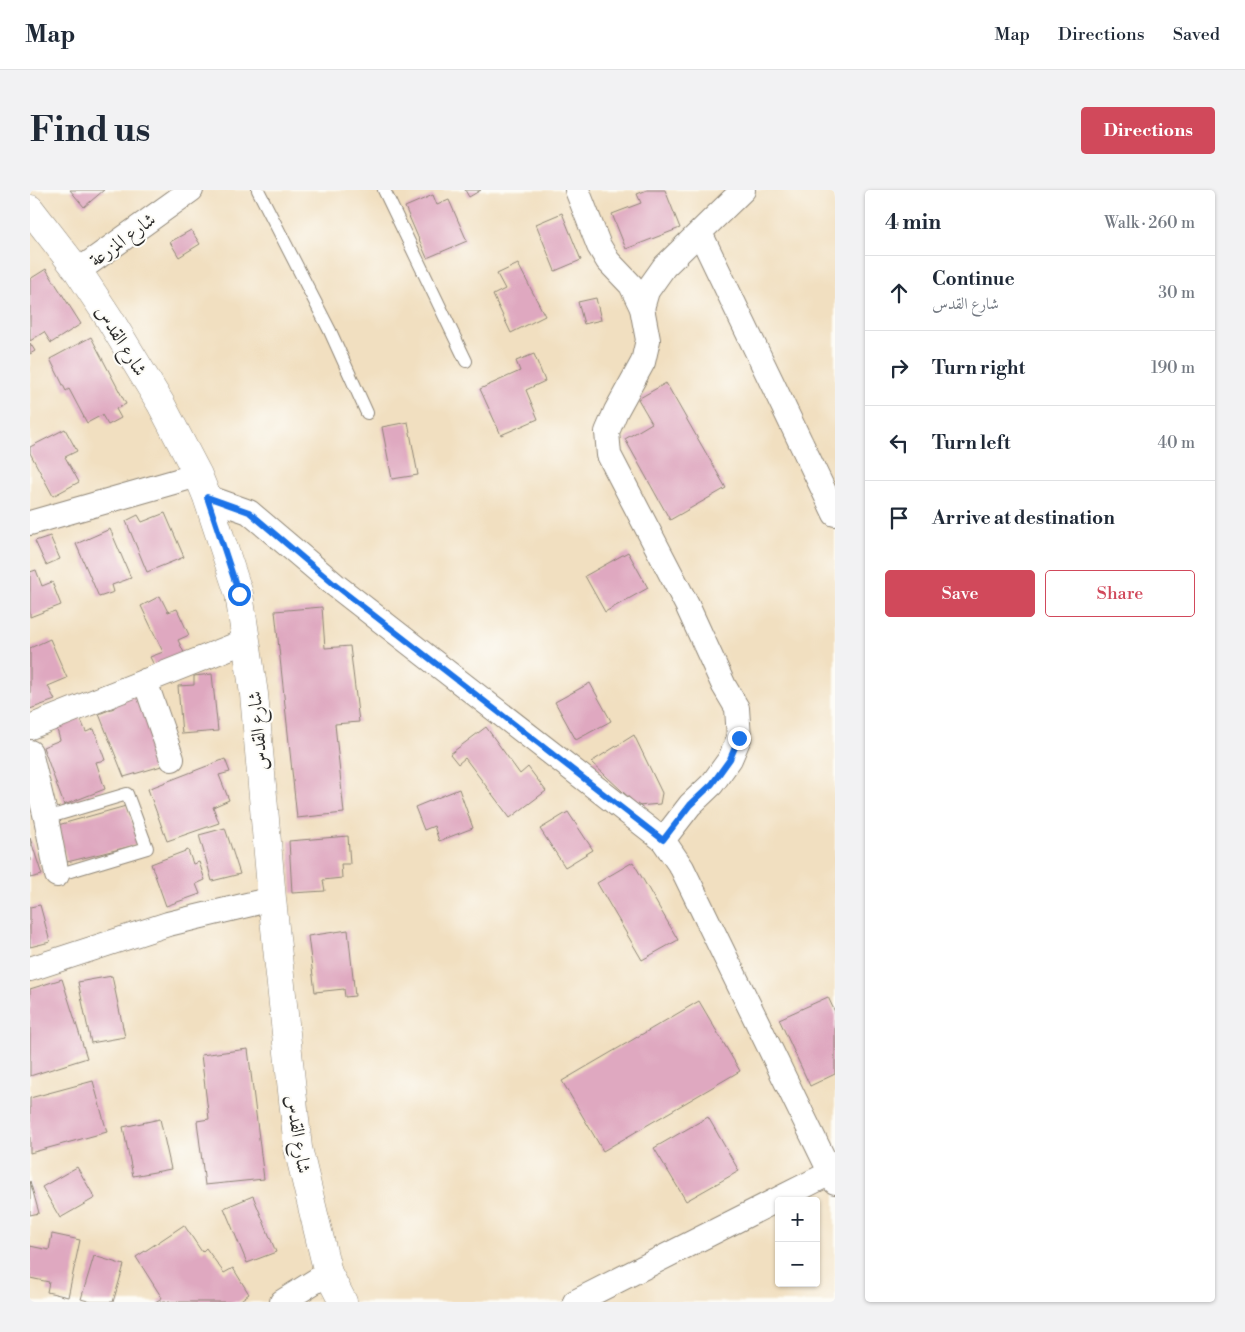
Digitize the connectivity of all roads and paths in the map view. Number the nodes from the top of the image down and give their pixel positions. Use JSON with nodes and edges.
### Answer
{"nodes":[{"id":1,"x":191,"y":190,"type":"edge"},
{"id":2,"x":258,"y":190,"type":"edge"},
{"id":3,"x":384,"y":190,"type":"edge"},
{"id":4,"x":577,"y":190,"type":"edge"},
{"id":5,"x":743,"y":190,"type":"edge"},
{"id":6,"x":30,"y":209,"type":"edge"},
{"id":7,"x":700,"y":233,"type":"junction"},
{"id":8,"x":78,"y":271,"type":"junction"},
{"id":9,"x":642,"y":308,"type":"junction"},
{"id":10,"x":466,"y":361,"type":"dead end"},
{"id":11,"x":368,"y":413,"type":"dead end"},
{"id":12,"x":203,"y":486,"type":"junction"},
{"id":13,"x":835,"y":514,"type":"edge"},
{"id":14,"x":30,"y":522,"type":"edge"},
{"id":15,"x":246,"y":641,"type":"junction"},
{"id":16,"x":145,"y":681,"type":"junction"},
{"id":17,"x":30,"y":727,"type":"edge"},
{"id":18,"x":30,"y":752,"type":"edge"},
{"id":19,"x":172,"y":759,"type":"dead end"},
{"id":20,"x":46,"y":818,"type":"junction"},
{"id":21,"x":663,"y":840,"type":"junction"},
{"id":22,"x":56,"y":875,"type":"joint"},
{"id":23,"x":272,"y":899,"type":"junction"},
{"id":24,"x":30,"y":969,"type":"edge"},
{"id":25,"x":833,"y":1178,"type":"edge"},
{"id":26,"x":328,"y":1273,"type":"junction"},
{"id":27,"x":282,"y":1302,"type":"edge"},
{"id":28,"x":343,"y":1302,"type":"edge"},
{"id":29,"x":575,"y":1302,"type":"edge"}],
"edges":[{"from":1,"to":8,"type":"street","name":"شارع المزرعة"},
{"from":2,"to":11,"type":"lane"},
{"from":3,"to":10,"type":"lane"},
{"from":4,"to":9,"type":"street"},
{"from":5,"to":7,"type":"street"},
{"from":6,"to":8,"type":"main road","name":"شارع القدس"},
{"from":7,"to":9,"type":"street"},
{"from":7,"to":13,"type":"street"},
{"from":8,"to":12,"type":"main road","name":"شارع القدس"},
{"from":9,"to":21,"type":"street"},
{"from":12,"to":14,"type":"street"},
{"from":12,"to":15,"type":"main road","name":"شارع القدس"},
{"from":12,"to":21,"type":"street"},
{"from":15,"to":16,"type":"street"},
{"from":15,"to":23,"type":"main road","name":"شارع القدس"},
{"from":16,"to":17,"type":"street"},
{"from":16,"to":19,"type":"street"},
{"from":18,"to":20,"type":"street"},
{"from":20,"to":22,"type":"street"},
{"from":20,"to":22,"type":"lane"},
{"from":21,"to":25,"type":"street"},
{"from":23,"to":24,"type":"street"},
{"from":23,"to":26,"type":"main road","name":"شارع القدس"},
{"from":25,"to":29,"type":"street"},
{"from":26,"to":27,"type":"street"},
{"from":26,"to":28,"type":"main road","name":"شارع القدس"}]}
